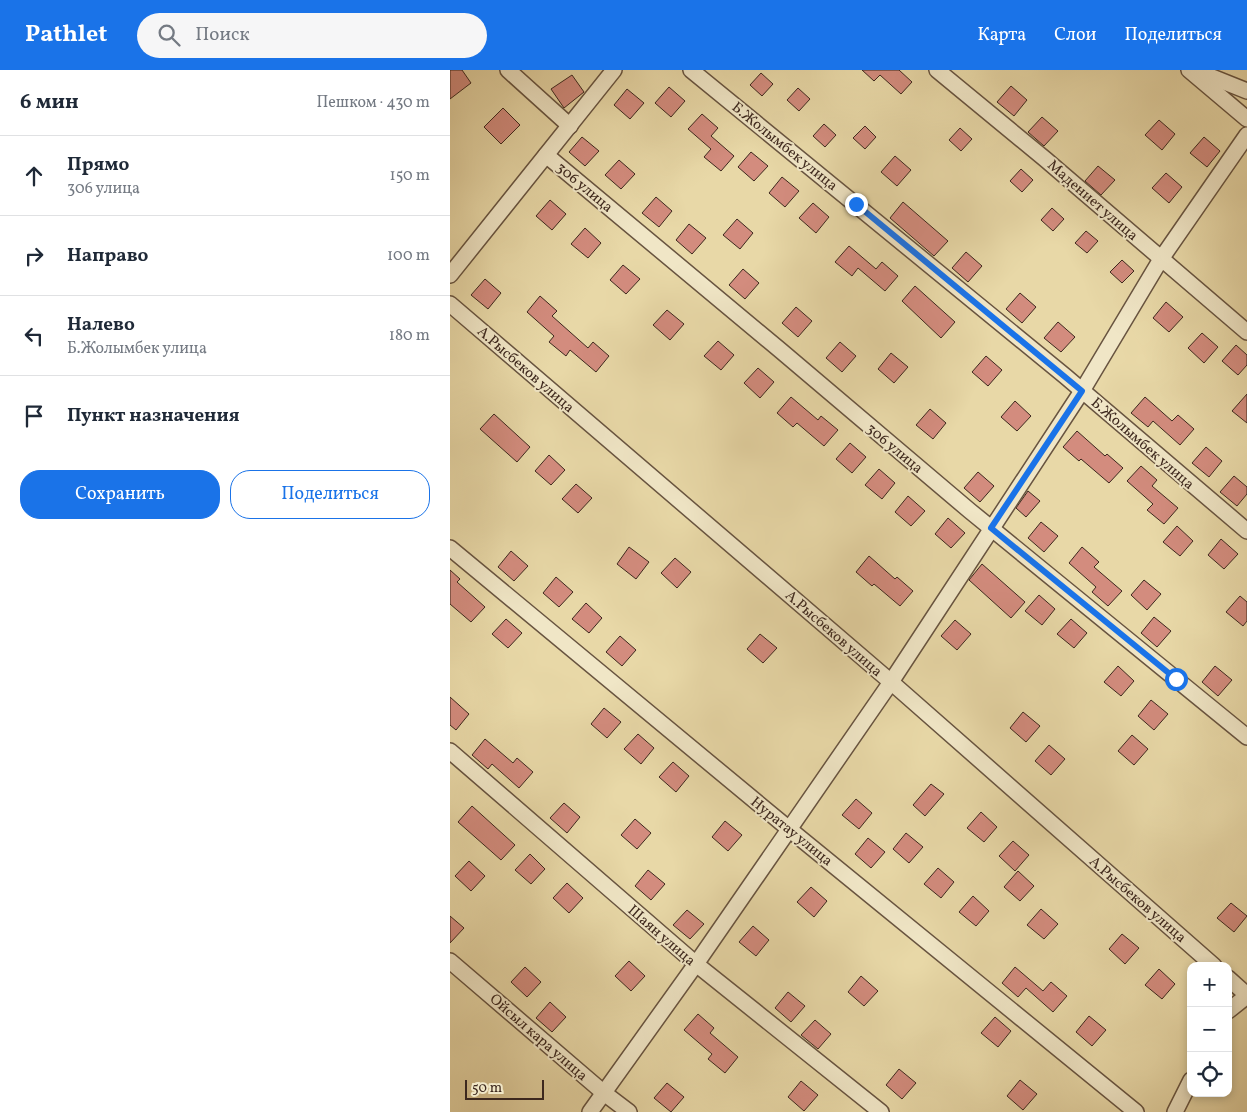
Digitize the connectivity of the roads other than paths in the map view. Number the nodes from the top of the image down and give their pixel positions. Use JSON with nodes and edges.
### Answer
{"nodes":[{"id":1,"x":508,"y":70,"type":"edge"},
{"id":2,"x":614,"y":70,"type":"edge"},
{"id":3,"x":691,"y":70,"type":"edge"},
{"id":4,"x":937,"y":70,"type":"edge"},
{"id":5,"x":1189,"y":70,"type":"edge"},
{"id":6,"x":1195,"y":70,"type":"edge"},
{"id":7,"x":1247,"y":91,"type":"edge"},
{"id":8,"x":1247,"y":119,"type":"edge"},
{"id":9,"x":570,"y":126,"type":"junction"},
{"id":10,"x":1247,"y":135,"type":"edge"},
{"id":11,"x":546,"y":155,"type":"junction"},
{"id":12,"x":1161,"y":259,"type":"junction"},
{"id":13,"x":450,"y":275,"type":"edge"},
{"id":14,"x":450,"y":304,"type":"edge"},
{"id":15,"x":1247,"y":332,"type":"edge"},
{"id":16,"x":1082,"y":391,"type":"junction"},
{"id":17,"x":991,"y":528,"type":"junction"},
{"id":18,"x":1247,"y":531,"type":"edge"},
{"id":19,"x":450,"y":548,"type":"edge"},
{"id":20,"x":891,"y":682,"type":"junction"},
{"id":21,"x":1247,"y":737,"type":"edge"},
{"id":22,"x":450,"y":751,"type":"edge"},
{"id":23,"x":789,"y":829,"type":"junction"},
{"id":24,"x":450,"y":961,"type":"edge"},
{"id":25,"x":1209,"y":962,"type":"edge"},
{"id":26,"x":696,"y":964,"type":"junction"},
{"id":27,"x":1232,"y":982,"type":"edge"},
{"id":28,"x":1247,"y":996,"type":"edge"},
{"id":29,"x":1232,"y":1009,"type":"edge"},
{"id":30,"x":1187,"y":1088,"type":"edge"},
{"id":31,"x":604,"y":1093,"type":"junction"},
{"id":32,"x":590,"y":1112,"type":"edge"},
{"id":33,"x":629,"y":1112,"type":"edge"},
{"id":34,"x":881,"y":1112,"type":"edge"},
{"id":35,"x":1136,"y":1112,"type":"edge"},
{"id":36,"x":1175,"y":1112,"type":"edge"}],
"edges":[{"from":1,"to":9,"type":"street"},
{"from":2,"to":9,"type":"street"},
{"from":3,"to":16,"type":"street","name":"Б.Жолымбек улица"},
{"from":4,"to":12,"type":"street","name":"Мадениет улица"},
{"from":5,"to":8,"type":"street"},
{"from":6,"to":7,"type":"street"},
{"from":9,"to":11,"type":"street"},
{"from":10,"to":12,"type":"street"},
{"from":11,"to":13,"type":"street"},
{"from":11,"to":17,"type":"street","name":"306 улица"},
{"from":12,"to":15,"type":"street","name":"Мадениет улица"},
{"from":12,"to":16,"type":"street"},
{"from":14,"to":20,"type":"street","name":"А.Рысбеков улица"},
{"from":16,"to":17,"type":"street"},
{"from":16,"to":18,"type":"street","name":"Б.Жолымбек улица"},
{"from":17,"to":20,"type":"street"},
{"from":17,"to":21,"type":"street","name":"306 улица"},
{"from":19,"to":23,"type":"street","name":"Нуратау улица"},
{"from":20,"to":23,"type":"street"},
{"from":20,"to":25,"type":"street","name":"А.Рысбеков улица"},
{"from":22,"to":26,"type":"street","name":"Шаян улица"},
{"from":23,"to":26,"type":"street"},
{"from":23,"to":35,"type":"street","name":"Нуратау улица"},
{"from":24,"to":31,"type":"street","name":"Ойсыл кара улица"},
{"from":26,"to":31,"type":"street"},
{"from":26,"to":34,"type":"street","name":"Шаян улица"},
{"from":27,"to":28,"type":"street"},
{"from":28,"to":29,"type":"street"},
{"from":30,"to":36,"type":"street"},
{"from":31,"to":32,"type":"street"},
{"from":31,"to":33,"type":"street","name":"Ойсыл кара улица"}]}
